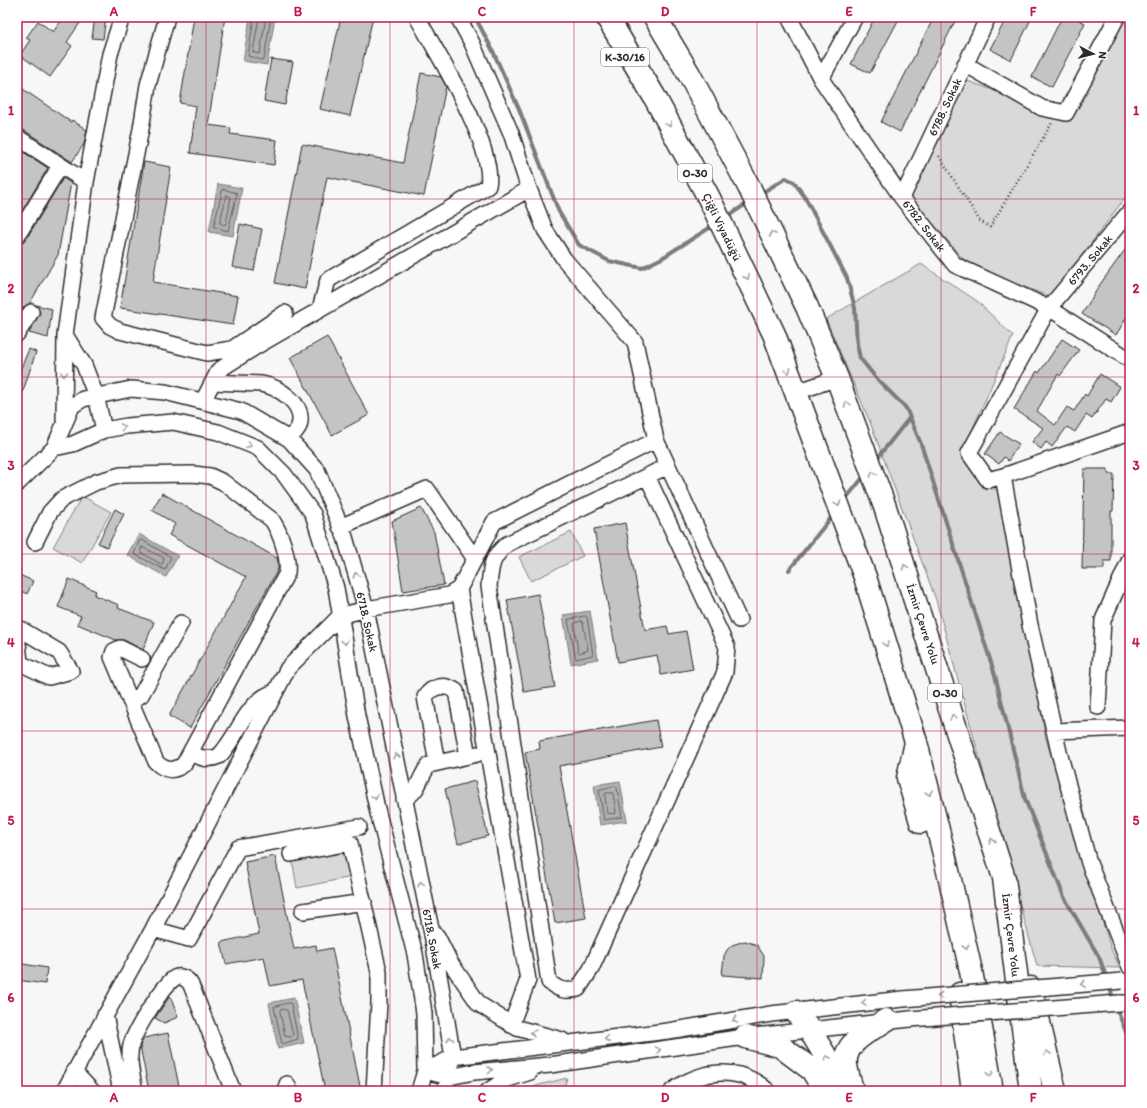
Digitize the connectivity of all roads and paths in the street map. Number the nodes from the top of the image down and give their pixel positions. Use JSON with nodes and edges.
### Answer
{"nodes":[{"id":1,"x":122,"y":17,"type":"edge"},
{"id":2,"x":167,"y":17,"type":"edge"},
{"id":3,"x":416,"y":17,"type":"edge"},
{"id":4,"x":458,"y":17,"type":"edge"},
{"id":5,"x":596,"y":17,"type":"edge"},
{"id":6,"x":608,"y":17,"type":"edge"},
{"id":7,"x":655,"y":17,"type":"edge"},
{"id":8,"x":662,"y":17,"type":"edge"},
{"id":9,"x":789,"y":17,"type":"edge"},
{"id":10,"x":855,"y":17,"type":"edge"},
{"id":11,"x":988,"y":17,"type":"edge"},
{"id":12,"x":1117,"y":17,"type":"edge"},
{"id":13,"x":966,"y":64,"type":"junction"},
{"id":14,"x":689,"y":74,"type":"junction"},
{"id":15,"x":821,"y":79,"type":"junction"},
{"id":16,"x":654,"y":96,"type":"junction"},
{"id":17,"x":1059,"y":112,"type":"junction"},
{"id":18,"x":18,"y":139,"type":"edge"},
{"id":19,"x":939,"y":156,"type":"dead end"},
{"id":20,"x":60,"y":166,"type":"junction"},
{"id":21,"x":86,"y":182,"type":"junction"},
{"id":22,"x":529,"y":189,"type":"junction"},
{"id":23,"x":902,"y":198,"type":"junction"},
{"id":24,"x":1130,"y":211,"type":"edge"},
{"id":25,"x":17,"y":236,"type":"edge"},
{"id":26,"x":1049,"y":308,"type":"junction"},
{"id":27,"x":320,"y":309,"type":"junction"},
{"id":28,"x":31,"y":312,"type":"dead end"},
{"id":29,"x":285,"y":313,"type":"dead end"},
{"id":30,"x":17,"y":334,"type":"edge"},
{"id":31,"x":65,"y":335,"type":"junction"},
{"id":32,"x":1130,"y":360,"type":"edge"},
{"id":33,"x":837,"y":378,"type":"junction"},
{"id":34,"x":213,"y":382,"type":"junction"},
{"id":35,"x":797,"y":392,"type":"junction"},
{"id":36,"x":96,"y":396,"type":"junction"},
{"id":37,"x":203,"y":401,"type":"junction"},
{"id":38,"x":64,"y":422,"type":"junction"},
{"id":39,"x":104,"y":430,"type":"junction"},
{"id":40,"x":1130,"y":432,"type":"edge"},
{"id":41,"x":289,"y":439,"type":"junction"},
{"id":42,"x":656,"y":440,"type":"junction"},
{"id":43,"x":73,"y":444,"type":"junction"},
{"id":44,"x":54,"y":448,"type":"junction"},
{"id":45,"x":668,"y":466,"type":"junction"},
{"id":46,"x":647,"y":476,"type":"junction"},
{"id":47,"x":1003,"y":476,"type":"junction"},
{"id":48,"x":17,"y":484,"type":"edge"},
{"id":49,"x":340,"y":527,"type":"junction"},
{"id":50,"x":35,"y":542,"type":"dead end"},
{"id":51,"x":475,"y":559,"type":"junction"},
{"id":52,"x":1130,"y":559,"type":"edge"},
{"id":53,"x":459,"y":588,"type":"junction"},
{"id":54,"x":366,"y":609,"type":"junction"},
{"id":55,"x":340,"y":616,"type":"junction"},
{"id":56,"x":739,"y":620,"type":"dead end"},
{"id":57,"x":181,"y":623,"type":"dead end"},
{"id":58,"x":17,"y":627,"type":"edge"},
{"id":59,"x":17,"y":633,"type":"edge"},
{"id":60,"x":142,"y":659,"type":"dead end"},
{"id":61,"x":275,"y":692,"type":"junction"},
{"id":62,"x":130,"y":701,"type":"junction"},
{"id":63,"x":1098,"y":707,"type":"dead end"},
{"id":64,"x":1130,"y":728,"type":"edge"},
{"id":65,"x":1054,"y":731,"type":"junction"},
{"id":66,"x":916,"y":742,"type":"junction"},
{"id":67,"x":488,"y":752,"type":"junction"},
{"id":68,"x":190,"y":753,"type":"junction"},
{"id":69,"x":468,"y":756,"type":"junction"},
{"id":70,"x":436,"y":763,"type":"junction"},
{"id":71,"x":404,"y":799,"type":"junction"},
{"id":72,"x":359,"y":827,"type":"dead end"},
{"id":73,"x":291,"y":854,"type":"dead end"},
{"id":74,"x":1004,"y":878,"type":"junction"},
{"id":75,"x":364,"y":902,"type":"junction"},
{"id":76,"x":303,"y":911,"type":"dead end"},
{"id":77,"x":429,"y":922,"type":"junction"},
{"id":78,"x":153,"y":929,"type":"junction"},
{"id":79,"x":1130,"y":968,"type":"edge"},
{"id":80,"x":1126,"y":981,"type":"edge"},
{"id":81,"x":1124,"y":1003,"type":"edge"},
{"id":82,"x":105,"y":1015,"type":"junction"},
{"id":83,"x":886,"y":1020,"type":"junction"},
{"id":84,"x":800,"y":1024,"type":"junction"},
{"id":85,"x":511,"y":1025,"type":"junction"},
{"id":86,"x":745,"y":1037,"type":"junction"},
{"id":87,"x":571,"y":1043,"type":"junction"},
{"id":88,"x":453,"y":1057,"type":"junction"},
{"id":89,"x":550,"y":1066,"type":"junction"},
{"id":90,"x":812,"y":1070,"type":"junction"},
{"id":91,"x":425,"y":1071,"type":"junction"},
{"id":92,"x":74,"y":1072,"type":"junction"},
{"id":93,"x":447,"y":1084,"type":"edge"},
{"id":94,"x":64,"y":1091,"type":"edge"},
{"id":95,"x":92,"y":1091,"type":"edge"},
{"id":96,"x":121,"y":1091,"type":"edge"},
{"id":97,"x":135,"y":1091,"type":"edge"},
{"id":98,"x":233,"y":1091,"type":"edge"},
{"id":99,"x":374,"y":1091,"type":"edge"},
{"id":100,"x":419,"y":1091,"type":"edge"},
{"id":101,"x":488,"y":1091,"type":"edge"},
{"id":102,"x":672,"y":1091,"type":"edge"},
{"id":103,"x":768,"y":1091,"type":"edge"},
{"id":104,"x":825,"y":1091,"type":"edge"},
{"id":105,"x":848,"y":1091,"type":"edge"},
{"id":106,"x":852,"y":1091,"type":"edge"},
{"id":107,"x":973,"y":1091,"type":"edge"},
{"id":108,"x":992,"y":1091,"type":"edge"},
{"id":109,"x":1031,"y":1091,"type":"edge"},
{"id":110,"x":1055,"y":1091,"type":"edge"}],
"edges":[{"from":1,"to":21,"type":"street"},
{"from":2,"to":29,"type":"street"},
{"from":3,"to":27,"type":"street"},
{"from":4,"to":22,"type":"street"},
{"from":5,"to":16,"type":"highway","number":"K-30/16"},
{"from":6,"to":16,"type":"highway","name":"Çiğli Viyadüğü","number":"O-30"},
{"from":7,"to":14,"type":"highway","number":"O-30"},
{"from":8,"to":14,"type":"highway"},
{"from":9,"to":15,"type":"street","name":"6782. Sokak"},
{"from":10,"to":15,"type":"street"},
{"from":11,"to":13,"type":"street","name":"6788. Sokak"},
{"from":12,"to":17,"type":"street"},
{"from":13,"to":17,"type":"street"},
{"from":13,"to":23,"type":"street","name":"6788. Sokak"},
{"from":33,"to":14,"type":"highway","name":"İzmir Çevre Yolu","number":"O-30","one_way":true},
{"from":15,"to":23,"type":"street","name":"6782. Sokak"},
{"from":16,"to":35,"type":"highway","name":"Çiğli Viyadüğü","number":"O-30","one_way":true},
{"from":17,"to":19,"type":"path"},
{"from":18,"to":20,"type":"street"},
{"from":20,"to":21,"type":"street"},
{"from":20,"to":25,"type":"street"},
{"from":21,"to":31,"type":"street"},
{"from":22,"to":27,"type":"street"},
{"from":22,"to":42,"type":"street"},
{"from":23,"to":26,"type":"street","name":"6782. Sokak"},
{"from":24,"to":26,"type":"street","name":"6793. Sokak"},
{"from":26,"to":32,"type":"street","name":"6782. Sokak"},
{"from":26,"to":47,"type":"street","name":"6793. Sokak"},
{"from":27,"to":34,"type":"street"},
{"from":28,"to":30,"type":"street"},
{"from":31,"to":36,"type":"street"},
{"from":31,"to":38,"type":"street","one_way":true},
{"from":33,"to":35,"type":"street"},
{"from":74,"to":33,"type":"highway","name":"İzmir Çevre Yolu","number":"O-30","one_way":true},
{"from":34,"to":37,"type":"street"},
{"from":34,"to":41,"type":"street"},
{"from":35,"to":66,"type":"highway","number":"O-30","one_way":true},
{"from":36,"to":37,"type":"street","name":"6718. Sokak"},
{"from":36,"to":38,"type":"street","name":"6718. Sokak"},
{"from":36,"to":39,"type":"street"},
{"from":37,"to":41,"type":"street","name":"6718. Sokak"},
{"from":38,"to":43,"type":"street"},
{"from":38,"to":44,"type":"street","name":"6718. Sokak"},
{"from":39,"to":43,"type":"street","name":"6718. Sokak"},
{"from":39,"to":55,"type":"street","name":"6718. Sokak","one_way":true},
{"from":40,"to":47,"type":"street"},
{"from":41,"to":49,"type":"street","name":"6718. Sokak"},
{"from":42,"to":45,"type":"street"},
{"from":42,"to":51,"type":"street"},
{"from":43,"to":44,"type":"street","name":"6718. Sokak"},
{"from":44,"to":48,"type":"street","name":"6718. Sokak"},
{"from":45,"to":46,"type":"street"},
{"from":45,"to":56,"type":"street"},
{"from":46,"to":46,"type":"street"},
{"from":47,"to":65,"type":"street"},
{"from":49,"to":51,"type":"street"},
{"from":54,"to":49,"type":"street","name":"6718. Sokak","one_way":true},
{"from":50,"to":68,"type":"street"},
{"from":51,"to":53,"type":"street"},
{"from":52,"to":63,"type":"street"},
{"from":53,"to":54,"type":"street"},
{"from":53,"to":67,"type":"street"},
{"from":54,"to":55,"type":"street"},
{"from":71,"to":54,"type":"street","name":"6718. Sokak","one_way":true},
{"from":55,"to":61,"type":"street"},
{"from":55,"to":91,"type":"street","name":"6718. Sokak","one_way":true},
{"from":57,"to":62,"type":"street"},
{"from":58,"to":59,"type":"street"},
{"from":60,"to":62,"type":"street"},
{"from":61,"to":68,"type":"street"},
{"from":61,"to":78,"type":"street"},
{"from":62,"to":68,"type":"street"},
{"from":64,"to":65,"type":"street"},
{"from":65,"to":79,"type":"street"},
{"from":66,"to":107,"type":"highway"},
{"from":66,"to":108,"type":"highway","number":"O-30","one_way":true},
{"from":67,"to":69,"type":"street"},
{"from":67,"to":85,"type":"street"},
{"from":69,"to":70,"type":"street"},
{"from":69,"to":70,"type":"street"},
{"from":70,"to":71,"type":"street"},
{"from":77,"to":71,"type":"street","name":"6718. Sokak","one_way":true},
{"from":72,"to":78,"type":"street"},
{"from":73,"to":75,"type":"street"},
{"from":74,"to":109,"type":"highway","name":"İzmir Çevre Yolu","number":"O-30"},
{"from":110,"to":74,"type":"highway","one_way":true},
{"from":75,"to":76,"type":"street"},
{"from":75,"to":99,"type":"street"},
{"from":77,"to":85,"type":"street"},
{"from":88,"to":77,"type":"street","name":"6718. Sokak","one_way":true},
{"from":78,"to":82,"type":"street"},
{"from":80,"to":84,"type":"street","one_way":true,"bridge":true},
{"from":81,"to":83,"type":"street","bridge":true},
{"from":82,"to":92,"type":"street"},
{"from":82,"to":96,"type":"street"},
{"from":83,"to":84,"type":"street"},
{"from":83,"to":106,"type":"highway"},
{"from":84,"to":86,"type":"street"},
{"from":84,"to":87,"type":"street","one_way":true},
{"from":84,"to":90,"type":"highway"},
{"from":105,"to":84,"type":"highway","one_way":true},
{"from":87,"to":85,"type":"street","one_way":true},
{"from":89,"to":86,"type":"street","one_way":true},
{"from":86,"to":90,"type":"highway"},
{"from":87,"to":88,"type":"street"},
{"from":88,"to":91,"type":"street"},
{"from":88,"to":93,"type":"street","name":"6718. Sokak"},
{"from":93,"to":89,"type":"street","one_way":true},
{"from":89,"to":101,"type":"street"},
{"from":90,"to":104,"type":"highway"},
{"from":91,"to":93,"type":"street"},
{"from":91,"to":100,"type":"street","name":"6718. Sokak"},
{"from":92,"to":94,"type":"street"},
{"from":92,"to":95,"type":"street"},
{"from":97,"to":98,"type":"street"},
{"from":102,"to":103,"type":"street"}]}
